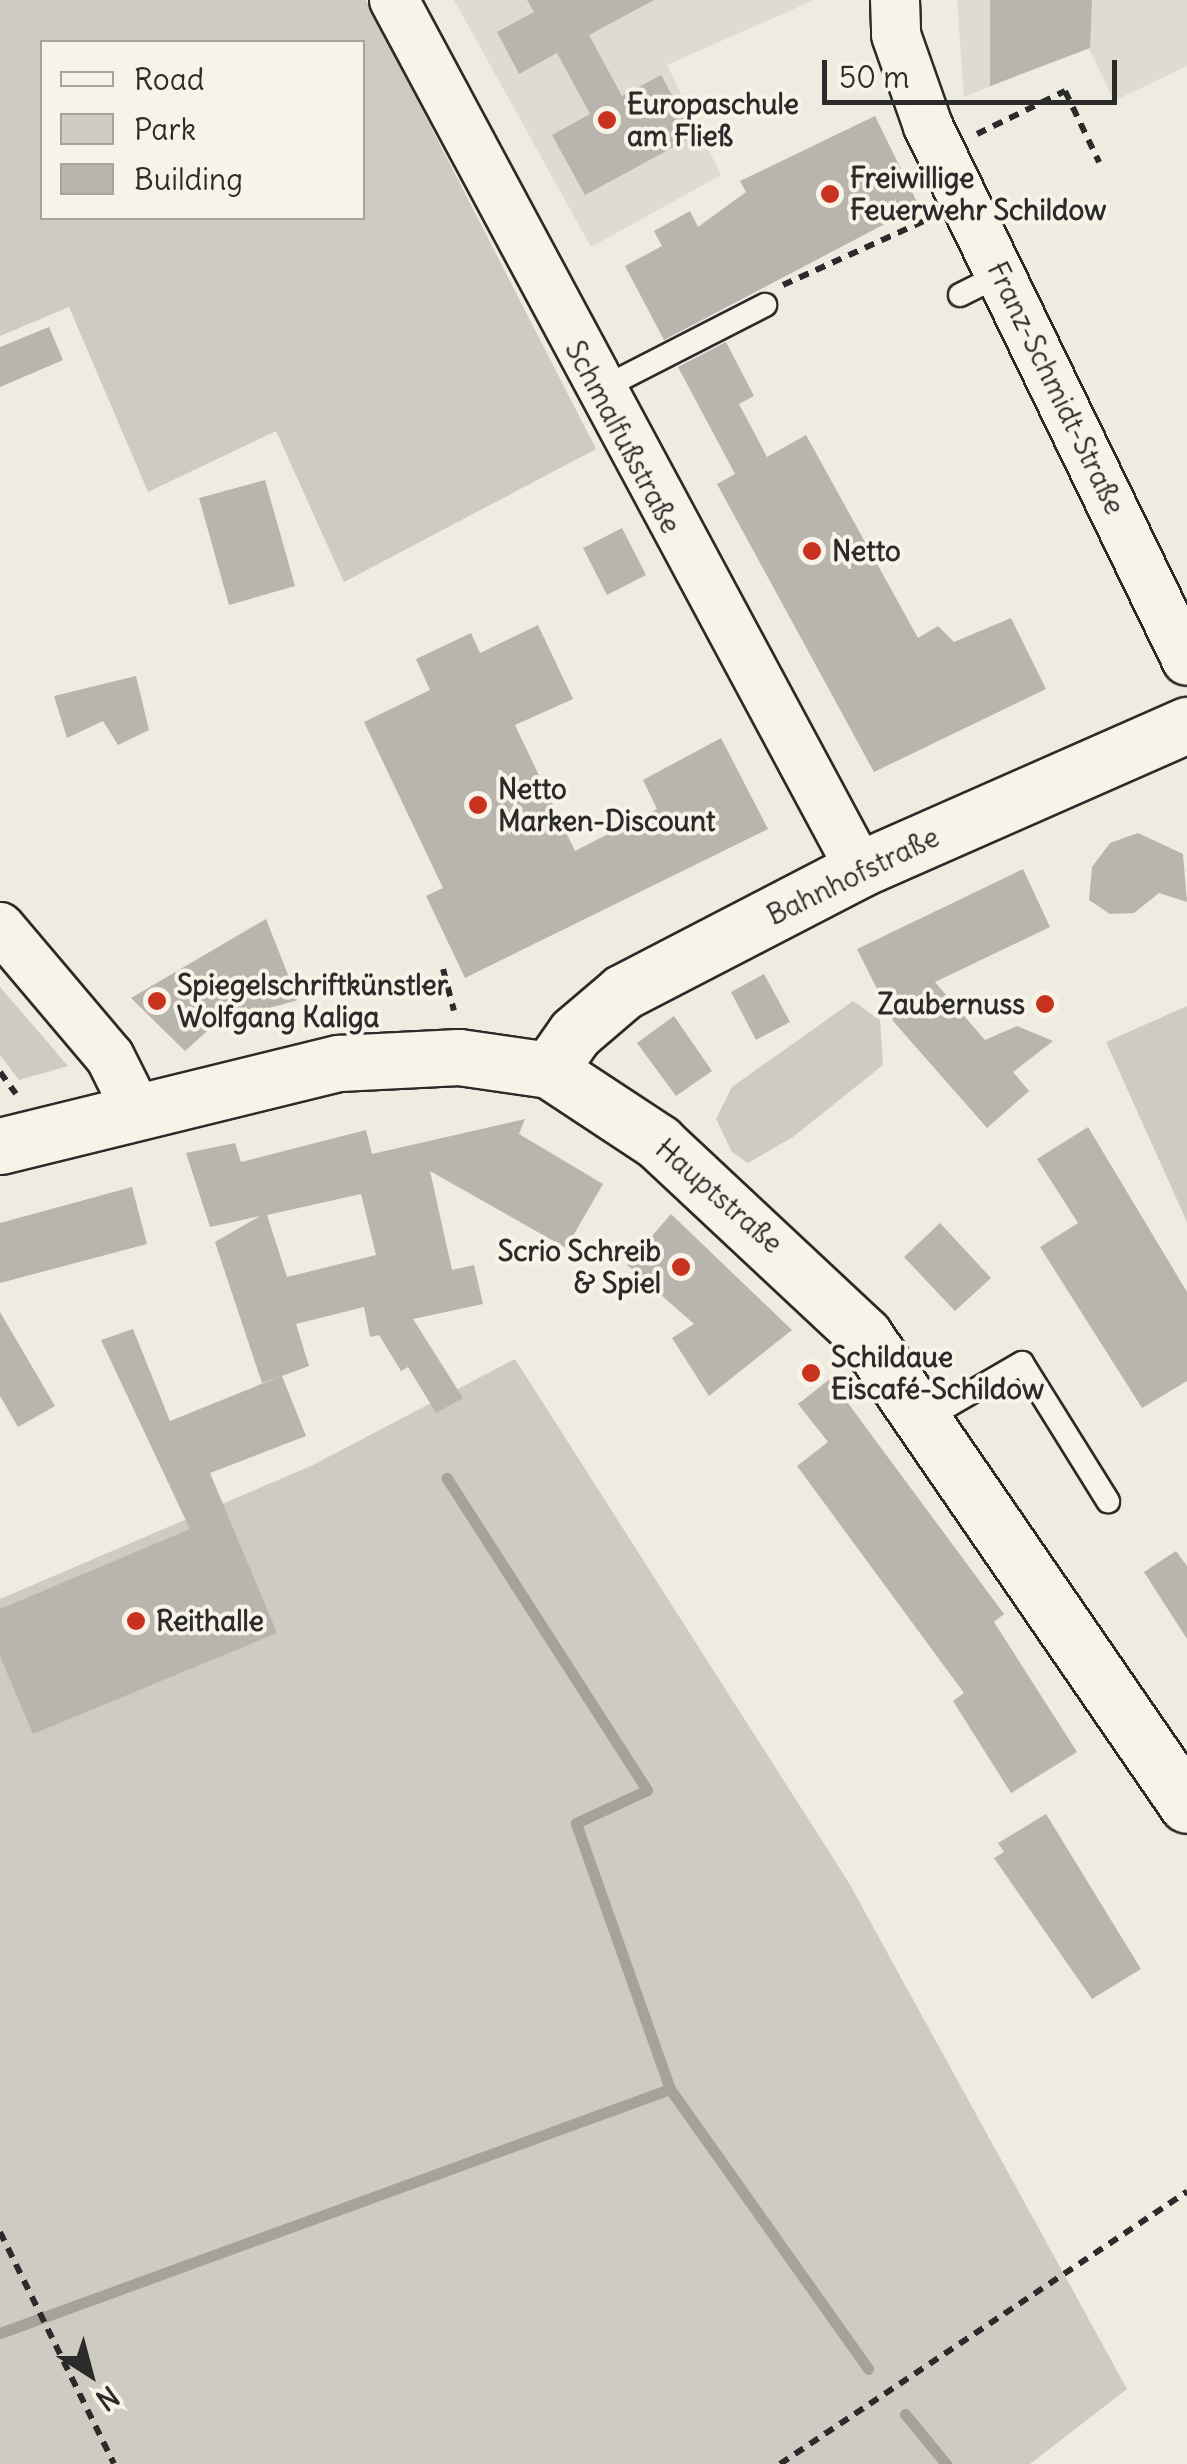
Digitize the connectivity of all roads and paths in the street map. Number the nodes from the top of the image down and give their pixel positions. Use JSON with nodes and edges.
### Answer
{"nodes":[{"id":1,"x":394,"y":0,"type":"edge"},
{"id":2,"x":895,"y":0,"type":"edge"},
{"id":3,"x":971,"y":137,"type":"dead end"},
{"id":4,"x":1099,"y":162,"type":"dead end"},
{"id":5,"x":964,"y":202,"type":"junction"},
{"id":6,"x":790,"y":282,"type":"dead end"},
{"id":7,"x":764,"y":305,"type":"dead end"},
{"id":8,"x":597,"y":391,"type":"junction"},
{"id":9,"x":1187,"y":661,"type":"edge"},
{"id":10,"x":1187,"y":725,"type":"edge"},
{"id":11,"x":860,"y":869,"type":"junction"},
{"id":12,"x":0,"y":928,"type":"edge"},
{"id":13,"x":443,"y":969,"type":"dead end"},
{"id":14,"x":454,"y":1011,"type":"dead end"},
{"id":15,"x":550,"y":1070,"type":"junction"},
{"id":16,"x":0,"y":1072,"type":"edge"},
{"id":17,"x":137,"y":1111,"type":"junction"},
{"id":18,"x":13,"y":1127,"type":"edge"},
{"id":19,"x":927,"y":1418,"type":"junction"},
{"id":20,"x":1108,"y":1501,"type":"dead end"},
{"id":21,"x":1187,"y":1805,"type":"edge"},
{"id":22,"x":1187,"y":2192,"type":"edge"},
{"id":23,"x":0,"y":2232,"type":"edge"},
{"id":24,"x":114,"y":2464,"type":"edge"},
{"id":25,"x":780,"y":2464,"type":"edge"}],
"edges":[{"from":1,"to":8,"type":"street","name":"Schmalfußstraße"},
{"from":2,"to":5,"type":"street","name":"Franz-Schmidt-Straße"},
{"from":3,"to":4,"type":"path"},
{"from":5,"to":6,"type":"path"},
{"from":5,"to":9,"type":"street","name":"Franz-Schmidt-Straße"},
{"from":7,"to":8,"type":"lane"},
{"from":8,"to":11,"type":"street","name":"Schmalfußstraße"},
{"from":10,"to":11,"type":"main road","name":"Bahnhofstraße"},
{"from":11,"to":15,"type":"main road","name":"Bahnhofstraße"},
{"from":12,"to":17,"type":"street"},
{"from":13,"to":14,"type":"path"},
{"from":15,"to":17,"type":"main road","name":"Hauptstraße"},
{"from":15,"to":19,"type":"main road","name":"Hauptstraße"},
{"from":16,"to":18,"type":"path"},
{"from":17,"to":18,"type":"main road","name":"Hauptstraße"},
{"from":19,"to":20,"type":"lane"},
{"from":19,"to":21,"type":"main road","name":"Hauptstraße"},
{"from":22,"to":25,"type":"path"},
{"from":23,"to":24,"type":"path"}]}
